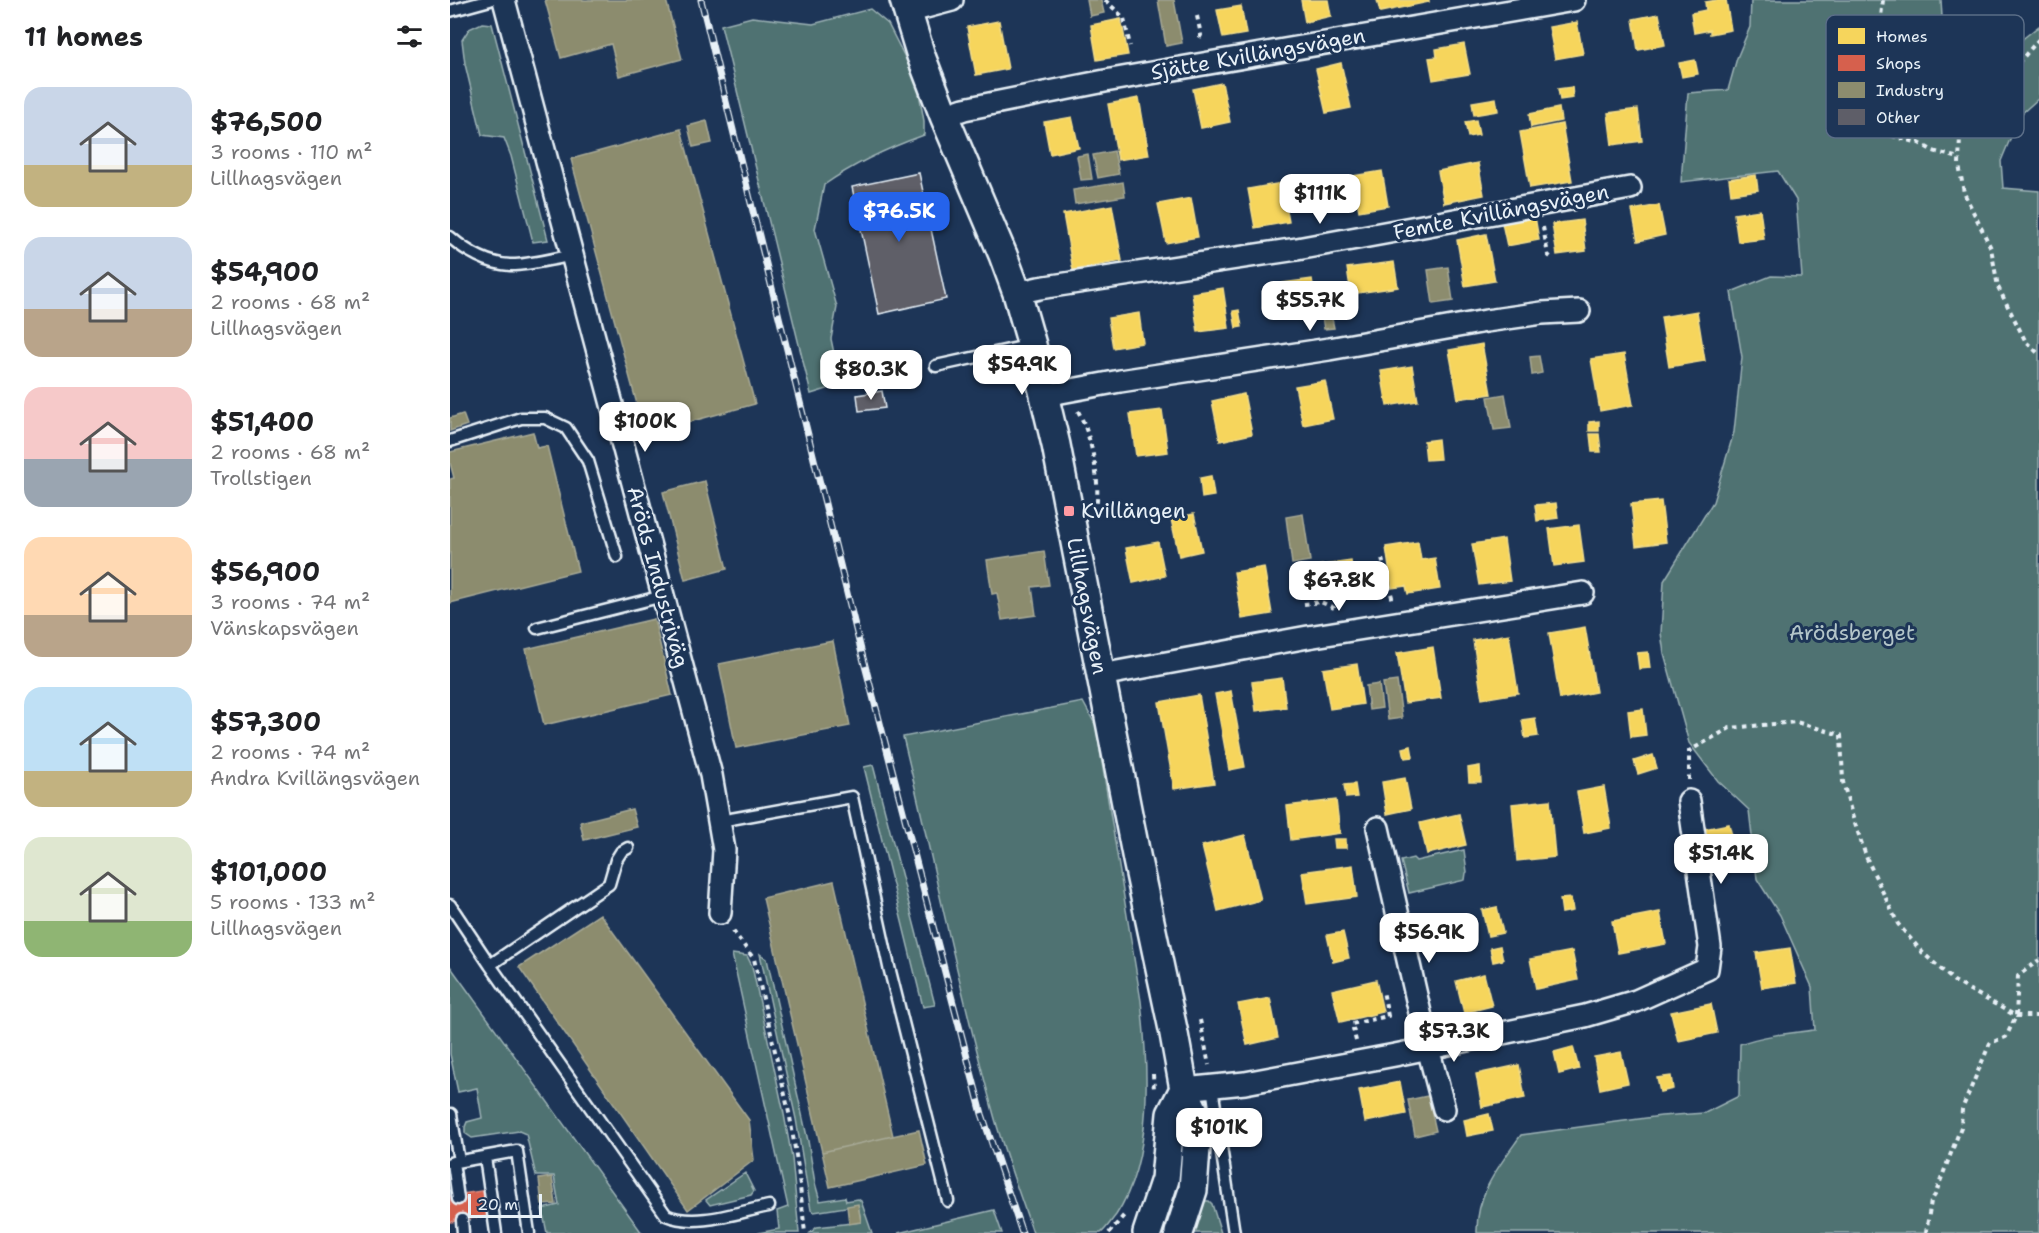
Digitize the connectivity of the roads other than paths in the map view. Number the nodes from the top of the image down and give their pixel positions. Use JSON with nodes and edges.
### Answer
{"nodes":[{"id":1,"x":490,"y":0,"type":"edge"},
{"id":2,"x":504,"y":0,"type":"edge"},
{"id":3,"x":952,"y":0,"type":"edge"},
{"id":4,"x":1575,"y":0,"type":"edge"},
{"id":5,"x":906,"y":6,"type":"edge"},
{"id":6,"x":450,"y":11,"type":"edge"},
{"id":7,"x":944,"y":116,"type":"junction"},
{"id":8,"x":1630,"y":188,"type":"dead end"},
{"id":9,"x":450,"y":237,"type":"edge"},
{"id":10,"x":572,"y":256,"type":"junction"},
{"id":11,"x":1017,"y":293,"type":"junction"},
{"id":12,"x":1579,"y":311,"type":"dead end"},
{"id":13,"x":1032,"y":345,"type":"junction"},
{"id":14,"x":936,"y":366,"type":"dead end"},
{"id":15,"x":1045,"y":395,"type":"junction"},
{"id":16,"x":450,"y":441,"type":"edge"},
{"id":17,"x":617,"y":557,"type":"dead end"},
{"id":18,"x":1583,"y":593,"type":"dead end"},
{"id":19,"x":663,"y":596,"type":"junction"},
{"id":20,"x":537,"y":628,"type":"dead end"},
{"id":21,"x":1101,"y":675,"type":"junction"},
{"id":22,"x":1689,"y":801,"type":"road end"},
{"id":23,"x":720,"y":821,"type":"junction"},
{"id":24,"x":1378,"y":828,"type":"dead end"},
{"id":25,"x":628,"y":848,"type":"dead end"},
{"id":26,"x":450,"y":904,"type":"edge"},
{"id":27,"x":720,"y":913,"type":"road end"},
{"id":28,"x":490,"y":965,"type":"junction"},
{"id":29,"x":1428,"y":1048,"type":"junction"},
{"id":30,"x":1212,"y":1087,"type":"junction"},
{"id":31,"x":1184,"y":1089,"type":"junction"},
{"id":32,"x":1444,"y":1109,"type":"dead end"},
{"id":33,"x":450,"y":1113,"type":"edge"},
{"id":34,"x":485,"y":1157,"type":"junction"},
{"id":35,"x":454,"y":1162,"type":"edge"},
{"id":36,"x":1165,"y":1179,"type":"junction"},
{"id":37,"x":458,"y":1199,"type":"dead end"},
{"id":38,"x":948,"y":1201,"type":"dead end"},
{"id":39,"x":769,"y":1206,"type":"dead end"},
{"id":40,"x":462,"y":1220,"type":"dead end"},
{"id":41,"x":464,"y":1233,"type":"edge"},
{"id":42,"x":496,"y":1233,"type":"edge"},
{"id":43,"x":529,"y":1233,"type":"edge"},
{"id":44,"x":1127,"y":1233,"type":"edge"},
{"id":45,"x":1147,"y":1233,"type":"edge"},
{"id":46,"x":1179,"y":1233,"type":"edge"},
{"id":47,"x":1234,"y":1233,"type":"edge"}],
"edges":[{"from":1,"to":6,"type":"lane"},
{"from":2,"to":10,"type":"street","name":"Aröds Industriväg"},
{"from":3,"to":5,"type":"street"},
{"from":4,"to":7,"type":"street","name":"Sjätte Kvillängsvägen"},
{"from":5,"to":7,"type":"street","name":"Lillhagsvägen"},
{"from":7,"to":11,"type":"street","name":"Lillhagsvägen"},
{"from":8,"to":11,"type":"street","name":"Femte Kvillängsvägen"},
{"from":9,"to":10,"type":"lane"},
{"from":10,"to":19,"type":"street","name":"Aröds Industriväg"},
{"from":11,"to":13,"type":"street","name":"Lillhagsvägen"},
{"from":12,"to":15,"type":"street"},
{"from":13,"to":14,"type":"lane"},
{"from":13,"to":15,"type":"street","name":"Lillhagsvägen"},
{"from":15,"to":21,"type":"street","name":"Lillhagsvägen"},
{"from":16,"to":17,"type":"lane"},
{"from":18,"to":21,"type":"street"},
{"from":19,"to":20,"type":"lane"},
{"from":19,"to":23,"type":"street","name":"Aröds Industriväg"},
{"from":21,"to":31,"type":"street","name":"Lillhagsvägen"},
{"from":22,"to":29,"type":"street"},
{"from":23,"to":27,"type":"street","name":"Aröds Industriväg"},
{"from":23,"to":38,"type":"lane"},
{"from":24,"to":29,"type":"street"},
{"from":25,"to":28,"type":"lane"},
{"from":26,"to":28,"type":"lane"},
{"from":28,"to":39,"type":"lane"},
{"from":29,"to":30,"type":"street"},
{"from":29,"to":32,"type":"street"},
{"from":30,"to":31,"type":"street"},
{"from":30,"to":47,"type":"lane"},
{"from":31,"to":36,"type":"street"},
{"from":31,"to":46,"type":"street","name":"Lillhagsvägen"},
{"from":33,"to":35,"type":"lane"},
{"from":34,"to":35,"type":"lane"},
{"from":34,"to":42,"type":"lane"},
{"from":34,"to":43,"type":"lane"},
{"from":35,"to":37,"type":"lane"},
{"from":36,"to":44,"type":"street"},
{"from":36,"to":45,"type":"street"},
{"from":40,"to":41,"type":"lane"}]}
